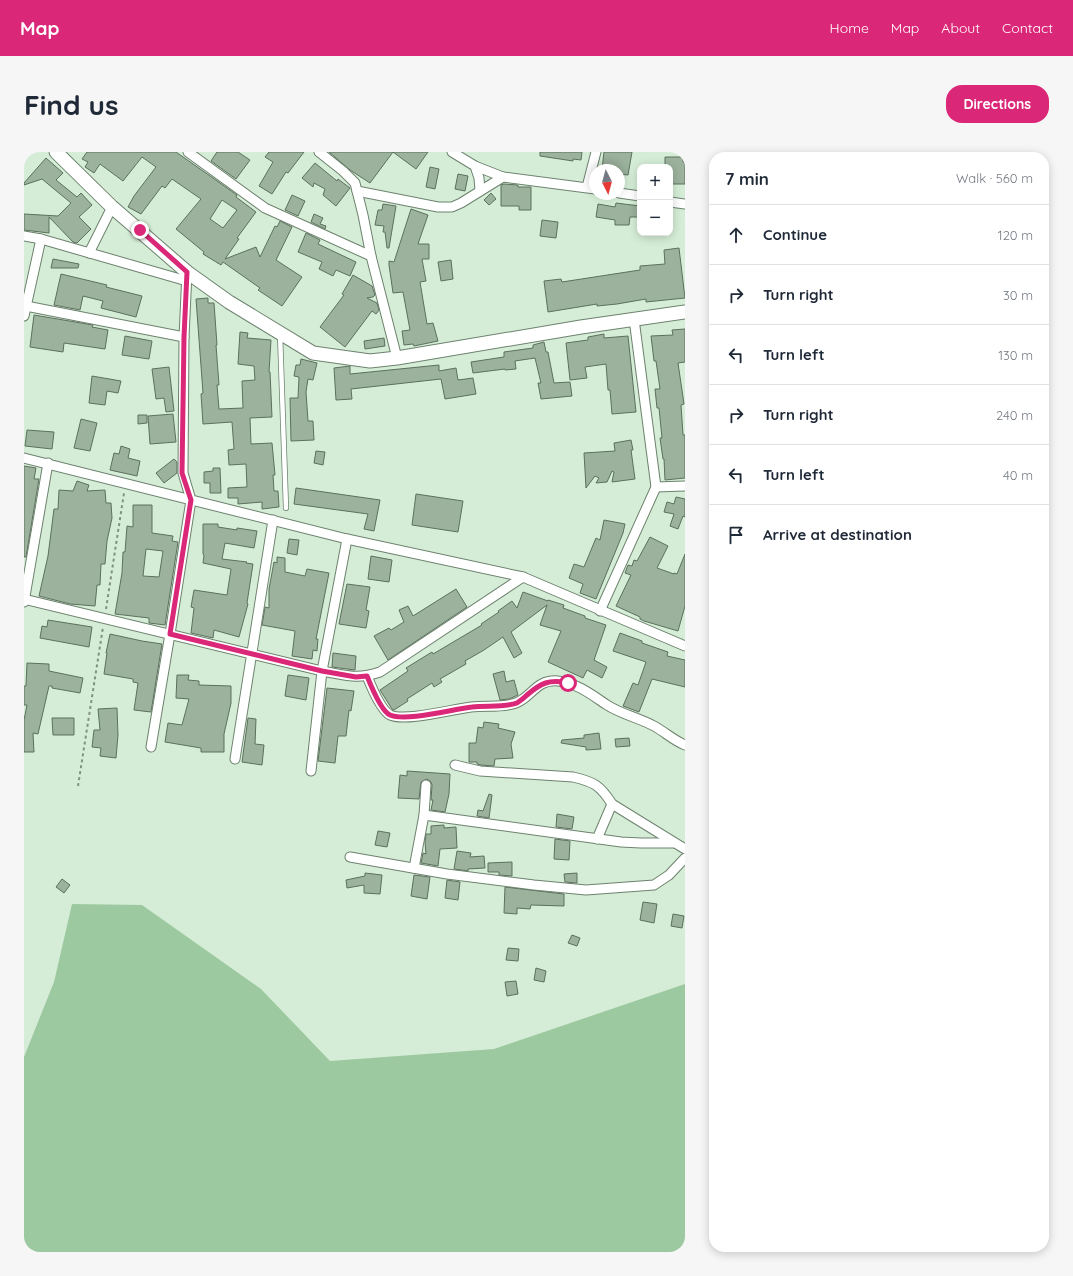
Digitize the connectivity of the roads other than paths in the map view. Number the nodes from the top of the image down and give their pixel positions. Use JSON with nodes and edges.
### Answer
{"nodes":[{"id":1,"x":56,"y":152,"type":"edge"},
{"id":2,"x":188,"y":152,"type":"edge"},
{"id":3,"x":319,"y":152,"type":"edge"},
{"id":4,"x":452,"y":152,"type":"edge"},
{"id":5,"x":596,"y":152,"type":"edge"},
{"id":6,"x":594,"y":164,"type":"edge"},
{"id":7,"x":474,"y":166,"type":"junction"},
{"id":8,"x":503,"y":177,"type":"junction"},
{"id":9,"x":589,"y":188,"type":"edge"},
{"id":10,"x":357,"y":191,"type":"junction"},
{"id":11,"x":480,"y":191,"type":"junction"},
{"id":12,"x":625,"y":194,"type":"edge"},
{"id":13,"x":637,"y":196,"type":"edge"},
{"id":14,"x":673,"y":202,"type":"edge"},
{"id":15,"x":685,"y":204,"type":"edge"},
{"id":16,"x":112,"y":207,"type":"junction"},
{"id":17,"x":24,"y":236,"type":"edge"},
{"id":18,"x":41,"y":239,"type":"junction"},
{"id":19,"x":89,"y":253,"type":"junction"},
{"id":20,"x":371,"y":256,"type":"junction"},
{"id":21,"x":187,"y":276,"type":"junction"},
{"id":22,"x":26,"y":293,"type":"edge"},
{"id":23,"x":25,"y":311,"type":"edge"},
{"id":24,"x":685,"y":312,"type":"edge"},
{"id":25,"x":634,"y":319,"type":"junction"},
{"id":26,"x":280,"y":333,"type":"junction"},
{"id":27,"x":184,"y":337,"type":"junction"},
{"id":28,"x":397,"y":358,"type":"junction"},
{"id":29,"x":24,"y":458,"type":"edge"},
{"id":30,"x":48,"y":463,"type":"junction"},
{"id":31,"x":685,"y":486,"type":"edge"},
{"id":32,"x":656,"y":487,"type":"junction"},
{"id":33,"x":191,"y":500,"type":"junction"},
{"id":34,"x":286,"y":508,"type":"dead end"},
{"id":35,"x":273,"y":520,"type":"junction"},
{"id":36,"x":347,"y":539,"type":"junction"},
{"id":37,"x":523,"y":577,"type":"junction"},
{"id":38,"x":24,"y":600,"type":"edge"},
{"id":39,"x":600,"y":611,"type":"junction"},
{"id":40,"x":170,"y":634,"type":"junction"},
{"id":41,"x":685,"y":645,"type":"edge"},
{"id":42,"x":252,"y":654,"type":"junction"},
{"id":43,"x":322,"y":671,"type":"junction"},
{"id":44,"x":367,"y":676,"type":"junction"},
{"id":45,"x":685,"y":745,"type":"edge"},
{"id":46,"x":151,"y":747,"type":"dead end"},
{"id":47,"x":235,"y":759,"type":"dead end"},
{"id":48,"x":455,"y":765,"type":"dead end"},
{"id":49,"x":311,"y":771,"type":"dead end"},
{"id":50,"x":426,"y":785,"type":"dead end"},
{"id":51,"x":612,"y":804,"type":"junction"},
{"id":52,"x":424,"y":815,"type":"junction"},
{"id":53,"x":597,"y":839,"type":"junction"},
{"id":54,"x":673,"y":843,"type":"junction"},
{"id":55,"x":685,"y":849,"type":"edge"},
{"id":56,"x":350,"y":857,"type":"dead end"},
{"id":57,"x":685,"y":858,"type":"edge"},
{"id":58,"x":414,"y":868,"type":"junction"}],
"edges":[{"from":1,"to":16,"type":"street"},
{"from":2,"to":20,"type":"street"},
{"from":3,"to":10,"type":"street"},
{"from":4,"to":7,"type":"street"},
{"from":5,"to":6,"type":"street"},
{"from":7,"to":8,"type":"street"},
{"from":7,"to":11,"type":"street"},
{"from":8,"to":9,"type":"street"},
{"from":8,"to":11,"type":"street"},
{"from":10,"to":11,"type":"street"},
{"from":10,"to":20,"type":"street"},
{"from":12,"to":13,"type":"street"},
{"from":14,"to":15,"type":"street"},
{"from":16,"to":19,"type":"street"},
{"from":16,"to":21,"type":"street"},
{"from":17,"to":18,"type":"street"},
{"from":18,"to":19,"type":"street"},
{"from":18,"to":22,"type":"street"},
{"from":19,"to":21,"type":"street"},
{"from":20,"to":28,"type":"street"},
{"from":21,"to":26,"type":"street"},
{"from":21,"to":27,"type":"street"},
{"from":22,"to":23,"type":"street"},
{"from":23,"to":27,"type":"street"},
{"from":24,"to":25,"type":"street"},
{"from":25,"to":28,"type":"street"},
{"from":25,"to":32,"type":"street"},
{"from":26,"to":28,"type":"street"},
{"from":26,"to":34,"type":"lane"},
{"from":27,"to":33,"type":"street"},
{"from":29,"to":30,"type":"street"},
{"from":30,"to":33,"type":"street"},
{"from":30,"to":38,"type":"street"},
{"from":31,"to":32,"type":"street"},
{"from":32,"to":39,"type":"street"},
{"from":33,"to":35,"type":"street"},
{"from":33,"to":40,"type":"street"},
{"from":35,"to":36,"type":"street"},
{"from":35,"to":42,"type":"street"},
{"from":36,"to":37,"type":"street"},
{"from":36,"to":43,"type":"street"},
{"from":37,"to":39,"type":"street"},
{"from":37,"to":44,"type":"street"},
{"from":38,"to":40,"type":"street"},
{"from":39,"to":41,"type":"street"},
{"from":40,"to":42,"type":"street"},
{"from":40,"to":46,"type":"street"},
{"from":42,"to":43,"type":"street"},
{"from":42,"to":47,"type":"street"},
{"from":43,"to":44,"type":"street"},
{"from":43,"to":49,"type":"street"},
{"from":44,"to":45,"type":"street"},
{"from":48,"to":51,"type":"street"},
{"from":50,"to":52,"type":"street"},
{"from":51,"to":53,"type":"street"},
{"from":51,"to":54,"type":"street"},
{"from":52,"to":53,"type":"street"},
{"from":52,"to":58,"type":"street"},
{"from":53,"to":54,"type":"street"},
{"from":54,"to":55,"type":"street"},
{"from":56,"to":58,"type":"street"},
{"from":57,"to":58,"type":"street"}]}
